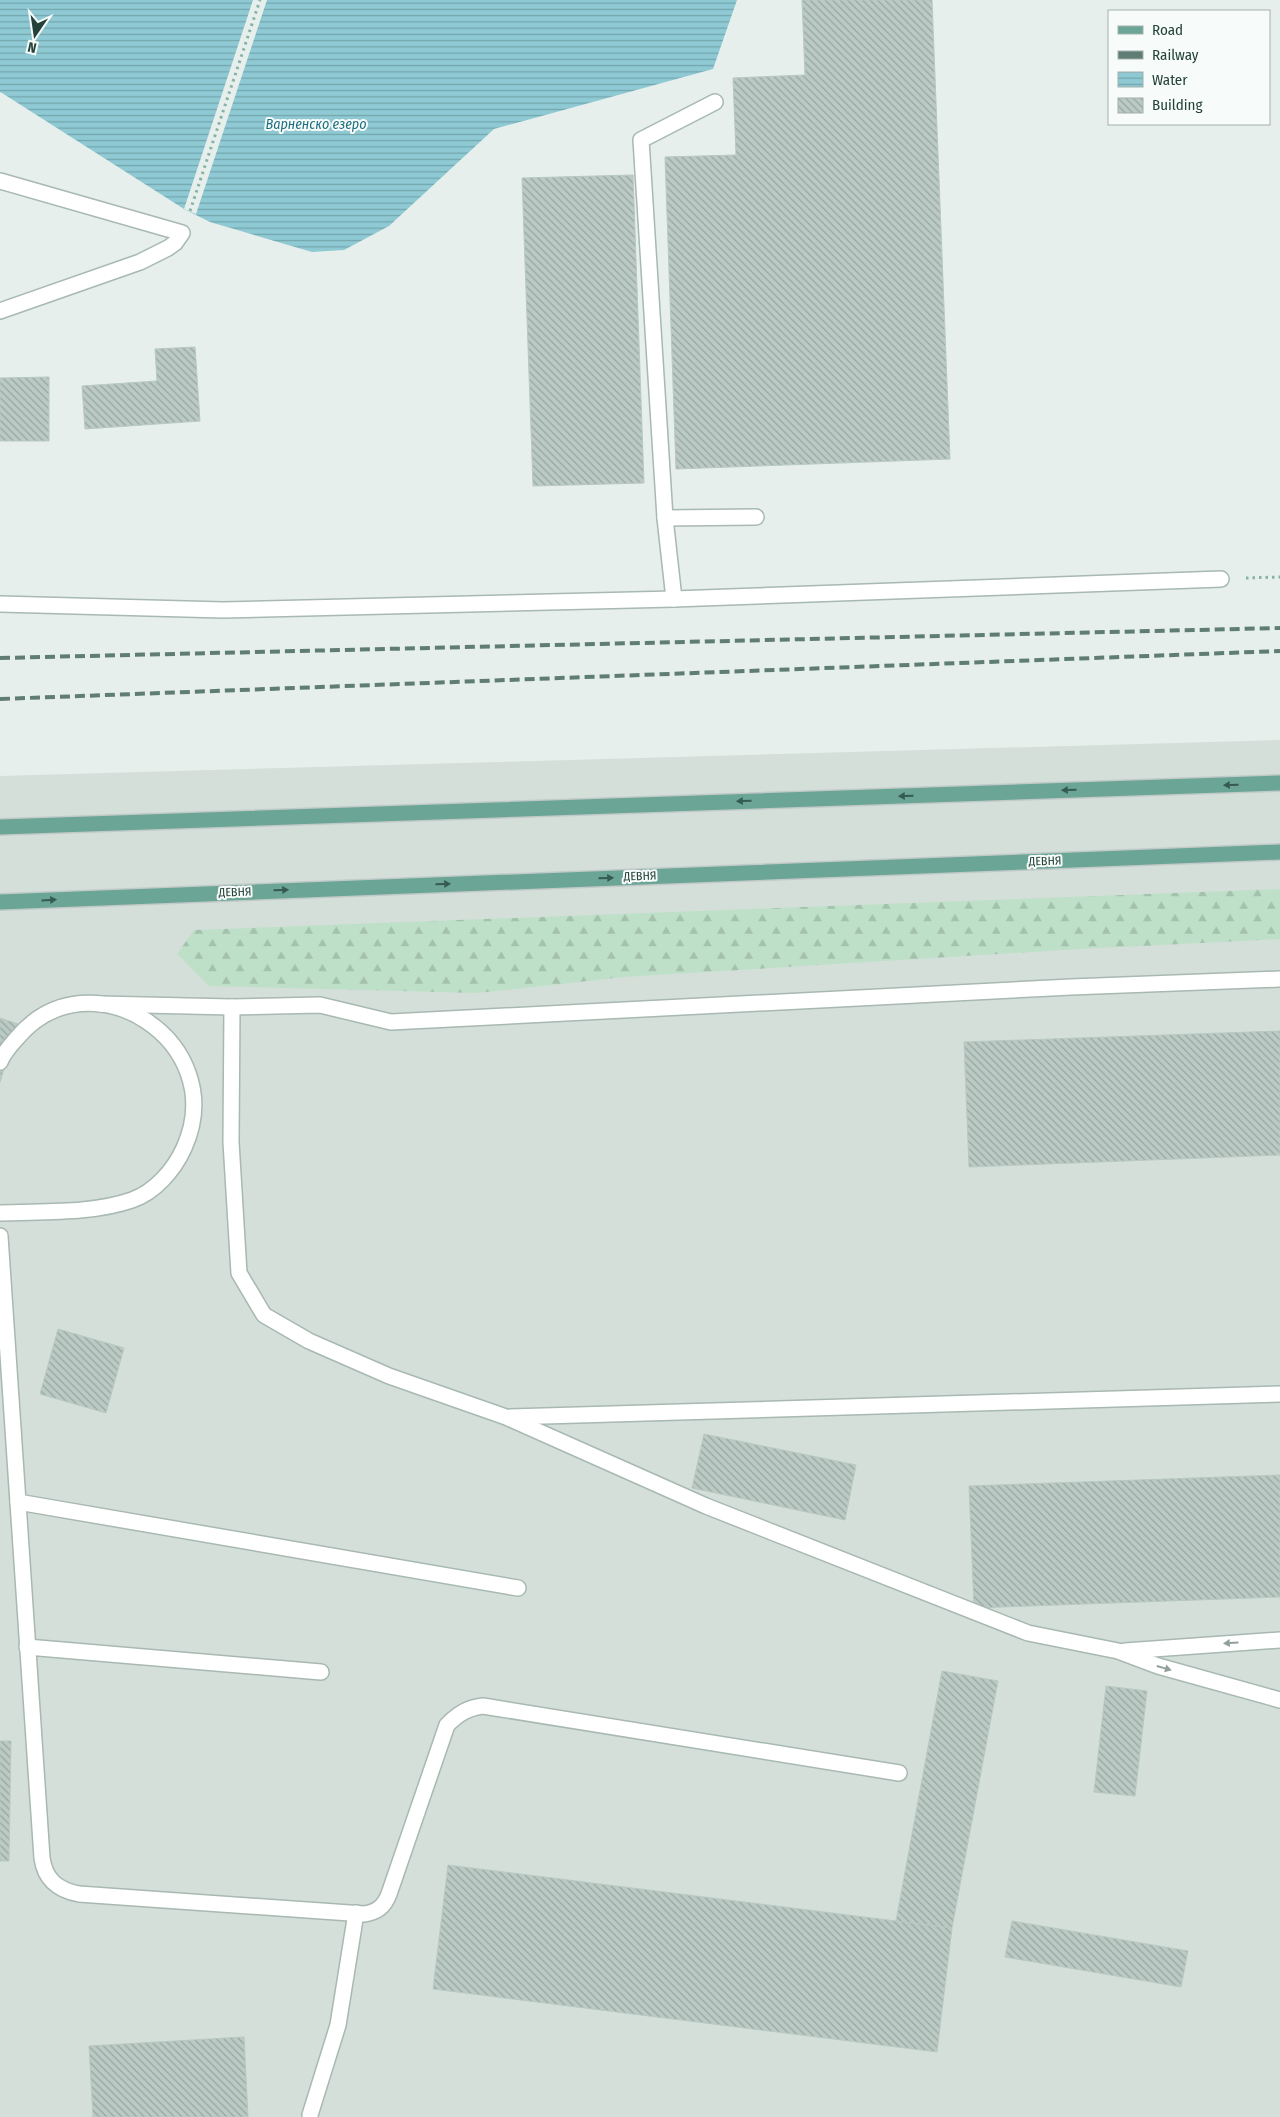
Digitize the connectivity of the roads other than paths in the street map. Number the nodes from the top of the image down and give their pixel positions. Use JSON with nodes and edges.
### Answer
{"nodes":[{"id":1,"x":715,"y":102,"type":"dead end"},
{"id":2,"x":0,"y":181,"type":"edge"},
{"id":3,"x":0,"y":310,"type":"edge"},
{"id":4,"x":756,"y":516,"type":"dead end"},
{"id":5,"x":665,"y":518,"type":"junction"},
{"id":6,"x":1221,"y":579,"type":"road end"},
{"id":7,"x":674,"y":599,"type":"junction"},
{"id":8,"x":0,"y":604,"type":"edge"},
{"id":9,"x":1280,"y":783,"type":"edge"},
{"id":10,"x":0,"y":827,"type":"edge"},
{"id":11,"x":1280,"y":852,"type":"edge"},
{"id":12,"x":0,"y":902,"type":"edge"},
{"id":13,"x":1280,"y":979,"type":"edge"},
{"id":14,"x":99,"y":1004,"type":"junction"},
{"id":15,"x":232,"y":1007,"type":"junction"},
{"id":16,"x":0,"y":1062,"type":"edge"},
{"id":17,"x":0,"y":1213,"type":"edge"},
{"id":18,"x":0,"y":1236,"type":"edge"},
{"id":19,"x":1280,"y":1394,"type":"edge"},
{"id":20,"x":506,"y":1418,"type":"junction"},
{"id":21,"x":18,"y":1502,"type":"junction"},
{"id":22,"x":518,"y":1588,"type":"dead end"},
{"id":23,"x":1280,"y":1640,"type":"edge"},
{"id":24,"x":28,"y":1647,"type":"junction"},
{"id":25,"x":1118,"y":1651,"type":"junction"},
{"id":26,"x":321,"y":1672,"type":"dead end"},
{"id":27,"x":1280,"y":1700,"type":"edge"},
{"id":28,"x":899,"y":1773,"type":"dead end"},
{"id":29,"x":356,"y":1913,"type":"junction"},
{"id":30,"x":310,"y":2115,"type":"dead end"}],
"edges":[{"from":1,"to":5,"type":"lane"},
{"from":2,"to":3,"type":"lane"},
{"from":4,"to":5,"type":"lane"},
{"from":5,"to":7,"type":"lane"},
{"from":6,"to":7,"type":"lane"},
{"from":7,"to":8,"type":"lane"},
{"from":9,"to":10,"type":"main road","one_way":true},
{"from":12,"to":11,"type":"main road","name":"ДЕВНЯ","one_way":true},
{"from":13,"to":15,"type":"lane"},
{"from":14,"to":15,"type":"lane"},
{"from":14,"to":16,"type":"lane"},
{"from":14,"to":17,"type":"lane"},
{"from":15,"to":20,"type":"lane"},
{"from":18,"to":21,"type":"lane"},
{"from":19,"to":20,"type":"lane"},
{"from":20,"to":25,"type":"lane"},
{"from":21,"to":22,"type":"lane"},
{"from":21,"to":24,"type":"lane"},
{"from":23,"to":25,"type":"lane","one_way":true},
{"from":24,"to":26,"type":"lane"},
{"from":24,"to":29,"type":"lane"},
{"from":25,"to":27,"type":"lane","one_way":true},
{"from":28,"to":29,"type":"lane"},
{"from":29,"to":30,"type":"lane"}]}
